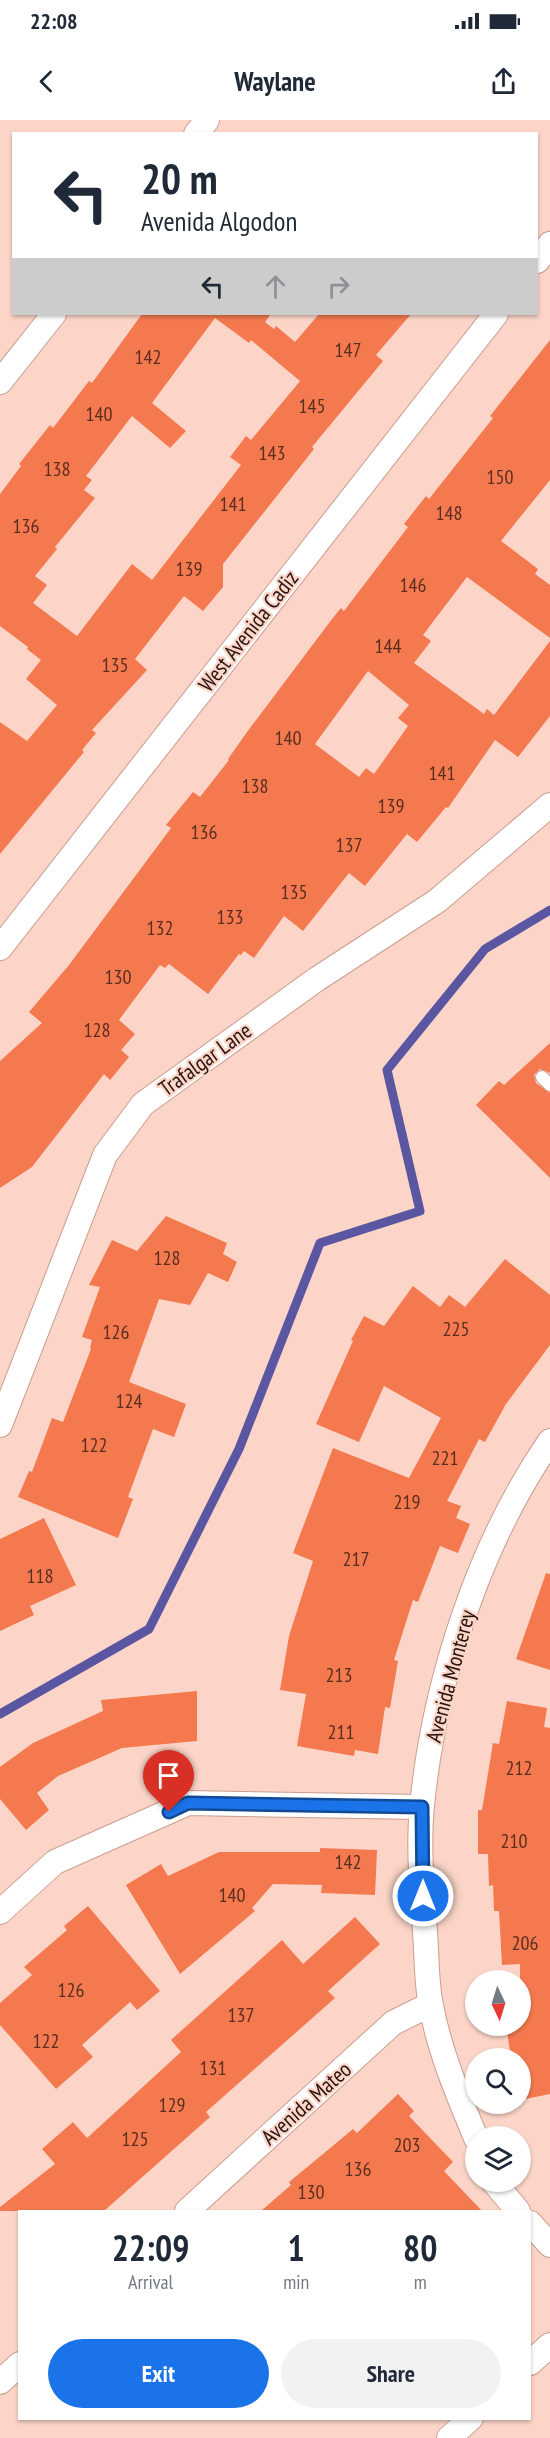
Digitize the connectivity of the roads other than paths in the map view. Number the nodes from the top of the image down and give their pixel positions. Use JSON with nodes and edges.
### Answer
{"nodes":[{"id":1,"x":207,"y":120,"type":"edge"},
{"id":2,"x":198,"y":132,"type":"edge"},
{"id":3,"x":550,"y":244,"type":"edge"},
{"id":4,"x":538,"y":260,"type":"edge"},
{"id":5,"x":53,"y":315,"type":"edge"},
{"id":6,"x":495,"y":315,"type":"edge"},
{"id":7,"x":0,"y":382,"type":"edge"},
{"id":8,"x":550,"y":805,"type":"edge"},
{"id":9,"x":0,"y":948,"type":"edge"},
{"id":10,"x":0,"y":1425,"type":"edge"},
{"id":11,"x":550,"y":1441,"type":"edge"},
{"id":12,"x":422,"y":1807,"type":"junction"},
{"id":13,"x":0,"y":1912,"type":"edge"},
{"id":14,"x":430,"y":2004,"type":"junction"},
{"id":15,"x":471,"y":2126,"type":"edge"},
{"id":16,"x":503,"y":2192,"type":"edge"},
{"id":17,"x":188,"y":2210,"type":"edge"},
{"id":18,"x":517,"y":2210,"type":"edge"},
{"id":19,"x":531,"y":2224,"type":"edge"},
{"id":20,"x":550,"y":2246,"type":"edge"},
{"id":21,"x":550,"y":2345,"type":"edge"},
{"id":22,"x":531,"y":2362,"type":"edge"},
{"id":23,"x":18,"y":2366,"type":"edge"},
{"id":24,"x":0,"y":2382,"type":"edge"},
{"id":25,"x":469,"y":2420,"type":"edge"},
{"id":26,"x":449,"y":2438,"type":"edge"}],
"edges":[{"from":1,"to":2,"type":"street"},
{"from":3,"to":4,"type":"street"},
{"from":5,"to":7,"type":"street"},
{"from":6,"to":9,"type":"street","name":"West Avenida Cadiz"},
{"from":8,"to":10,"type":"street","name":"Trafalgar Lane"},
{"from":11,"to":12,"type":"street","name":"Avenida Monterey"},
{"from":12,"to":13,"type":"street"},
{"from":12,"to":14,"type":"street","name":"Avenida Monterey"},
{"from":14,"to":15,"type":"street","name":"Avenida Monterey"},
{"from":14,"to":17,"type":"street","name":"Avenida Mateo"},
{"from":16,"to":18,"type":"street"},
{"from":19,"to":20,"type":"street"},
{"from":21,"to":22,"type":"street"},
{"from":23,"to":24,"type":"street"},
{"from":25,"to":26,"type":"street"}]}
